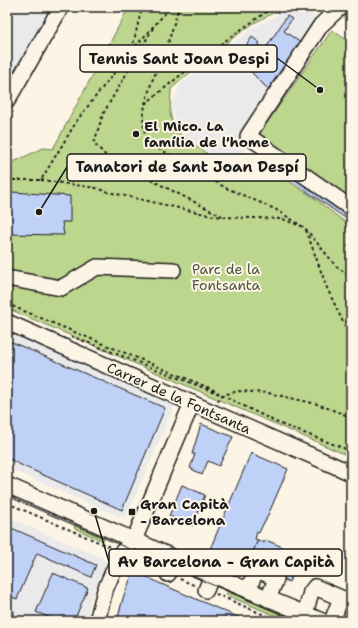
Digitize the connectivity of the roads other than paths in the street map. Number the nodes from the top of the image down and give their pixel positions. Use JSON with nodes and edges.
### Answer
{"nodes":[{"id":1,"x":61,"y":7,"type":"edge"},
{"id":2,"x":344,"y":7,"type":"edge"},
{"id":3,"x":7,"y":101,"type":"edge"},
{"id":4,"x":351,"y":208,"type":"edge"},
{"id":5,"x":173,"y":270,"type":"dead end"},
{"id":6,"x":7,"y":278,"type":"edge"},
{"id":7,"x":7,"y":322,"type":"edge"},
{"id":8,"x":192,"y":403,"type":"junction"},
{"id":9,"x":351,"y":473,"type":"edge"},
{"id":10,"x":7,"y":485,"type":"edge"},
{"id":11,"x":134,"y":540,"type":"junction"},
{"id":12,"x":174,"y":558,"type":"junction"},
{"id":13,"x":168,"y":574,"type":"road end"},
{"id":14,"x":212,"y":575,"type":"junction"},
{"id":15,"x":206,"y":590,"type":"road end"},
{"id":16,"x":248,"y":590,"type":"junction"},
{"id":17,"x":268,"y":599,"type":"junction"},
{"id":18,"x":305,"y":614,"type":"junction"},
{"id":19,"x":97,"y":621,"type":"edge"},
{"id":20,"x":322,"y":621,"type":"edge"},
{"id":21,"x":332,"y":621,"type":"edge"}],
"edges":[{"from":1,"to":3,"type":"street"},
{"from":2,"to":4,"type":"street"},
{"from":5,"to":6,"type":"street"},
{"from":7,"to":8,"type":"street","name":"Carrer de la Fontsanta"},
{"from":8,"to":9,"type":"street","name":"Carrer de la Fontsanta"},
{"from":8,"to":11,"type":"street"},
{"from":10,"to":11,"type":"street"},
{"from":11,"to":12,"type":"street"},
{"from":11,"to":19,"type":"street"},
{"from":12,"to":13,"type":"street"},
{"from":12,"to":14,"type":"street"},
{"from":14,"to":15,"type":"street"},
{"from":14,"to":16,"type":"street"},
{"from":16,"to":17,"type":"street"},
{"from":16,"to":17,"type":"street"},
{"from":17,"to":18,"type":"street"},
{"from":18,"to":20,"type":"street"},
{"from":18,"to":21,"type":"street"}]}
